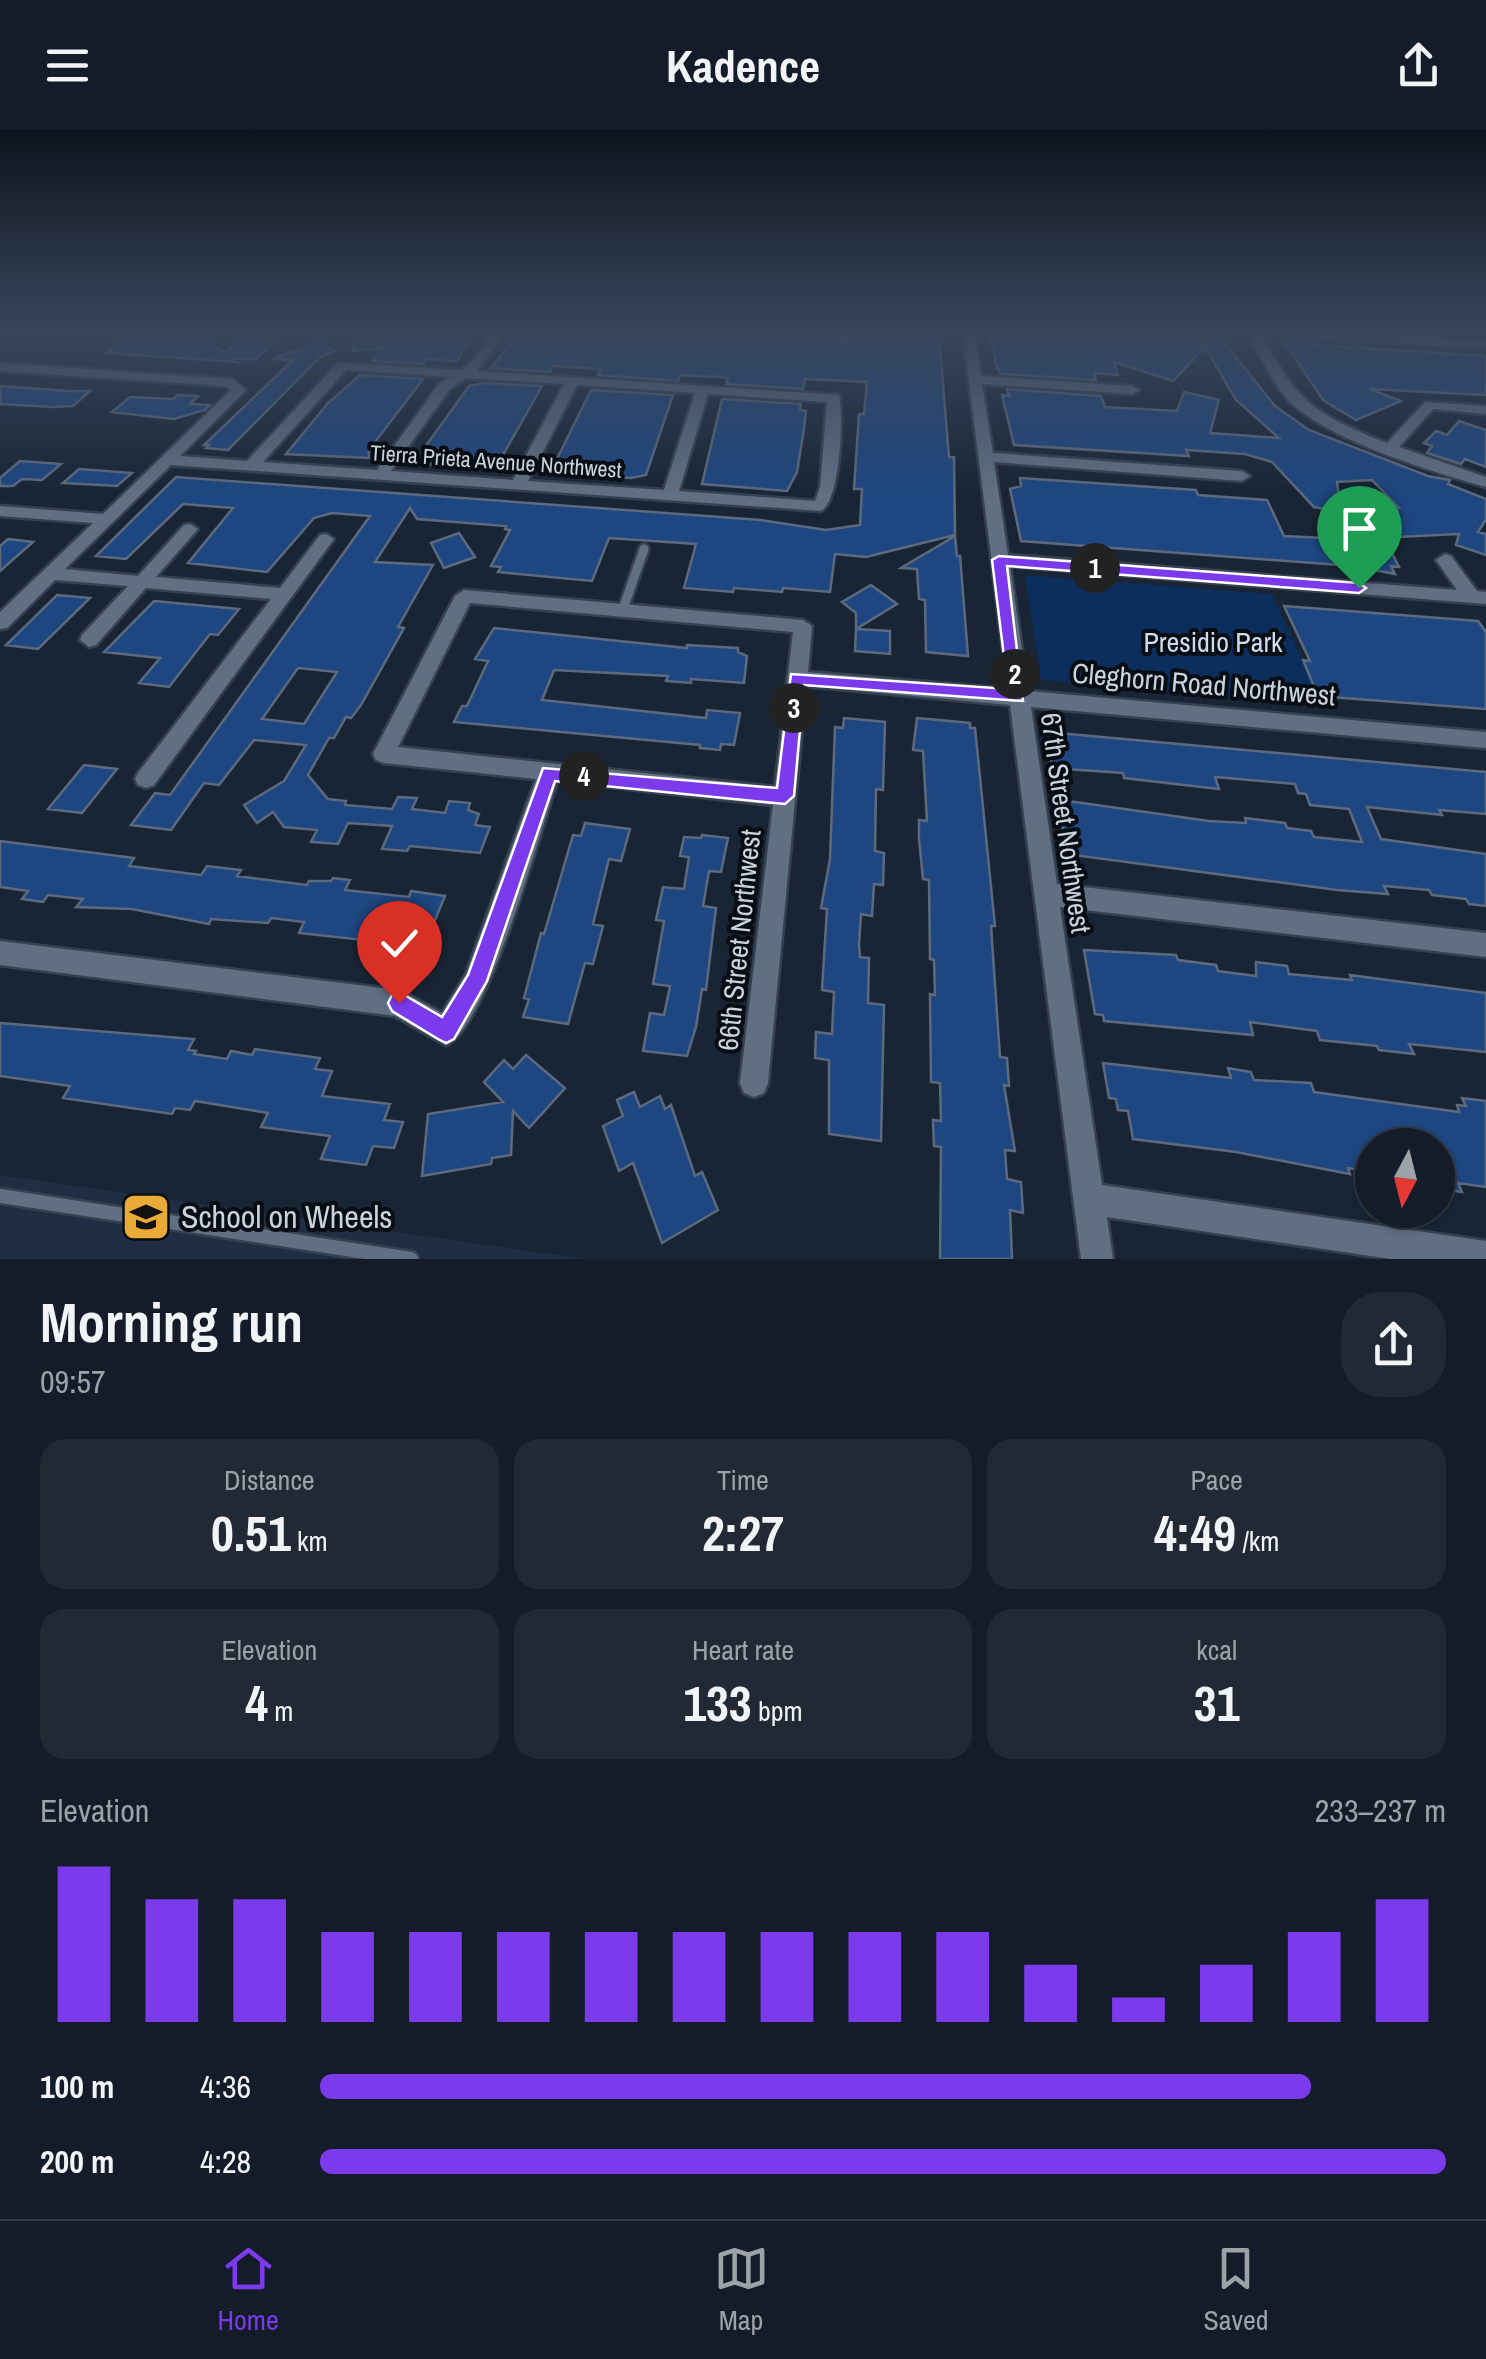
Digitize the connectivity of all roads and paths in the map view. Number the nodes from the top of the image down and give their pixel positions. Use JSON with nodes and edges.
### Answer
{"nodes":[{"id":1,"x":237,"y":388,"type":"edge"},
{"id":2,"x":323,"y":388,"type":"edge"},
{"id":3,"x":444,"y":388,"type":"edge"},
{"id":4,"x":569,"y":388,"type":"edge"},
{"id":5,"x":681,"y":388,"type":"edge"},
{"id":6,"x":975,"y":388,"type":"edge"},
{"id":7,"x":1099,"y":388,"type":"edge"},
{"id":8,"x":1287,"y":388,"type":"edge"},
{"id":9,"x":703,"y":389,"type":"junction"},
{"id":10,"x":1132,"y":390,"type":"dead end"},
{"id":11,"x":1486,"y":410,"type":"edge"},
{"id":12,"x":1391,"y":446,"type":"junction"},
{"id":13,"x":984,"y":457,"type":"junction"},
{"id":14,"x":169,"y":460,"type":"junction"},
{"id":15,"x":251,"y":466,"type":"junction"},
{"id":16,"x":381,"y":475,"type":"junction"},
{"id":17,"x":1242,"y":476,"type":"dead end"},
{"id":18,"x":1486,"y":482,"type":"edge"},
{"id":19,"x":518,"y":485,"type":"junction"},
{"id":20,"x":670,"y":496,"type":"junction"},
{"id":21,"x":0,"y":511,"type":"edge"},
{"id":22,"x":108,"y":519,"type":"junction"},
{"id":23,"x":190,"y":529,"type":"dead end"},
{"id":24,"x":326,"y":539,"type":"dead end"},
{"id":25,"x":644,"y":548,"type":"dead end"},
{"id":26,"x":999,"y":560,"type":"junction"},
{"id":27,"x":1445,"y":560,"type":"dead end"},
{"id":28,"x":50,"y":574,"type":"junction"},
{"id":29,"x":141,"y":582,"type":"junction"},
{"id":30,"x":284,"y":594,"type":"junction"},
{"id":31,"x":1479,"y":598,"type":"edge"},
{"id":32,"x":623,"y":609,"type":"junction"},
{"id":33,"x":0,"y":623,"type":"edge"},
{"id":34,"x":89,"y":640,"type":"dead end"},
{"id":35,"x":797,"y":678,"type":"junction"},
{"id":36,"x":1018,"y":696,"type":"junction"},
{"id":37,"x":1486,"y":740,"type":"edge"},
{"id":38,"x":549,"y":773,"type":"junction"},
{"id":39,"x":146,"y":779,"type":"dead end"},
{"id":40,"x":785,"y":796,"type":"junction"},
{"id":41,"x":1047,"y":894,"type":"junction"},
{"id":42,"x":1486,"y":944,"type":"edge"},
{"id":43,"x":0,"y":953,"type":"edge"},
{"id":44,"x":754,"y":1082,"type":"dead end"},
{"id":45,"x":0,"y":1196,"type":"edge"},
{"id":46,"x":1089,"y":1199,"type":"junction"},
{"id":47,"x":1486,"y":1258,"type":"edge"},
{"id":48,"x":410,"y":1259,"type":"edge"},
{"id":49,"x":1096,"y":1259,"type":"edge"}],
"edges":[{"from":1,"to":14,"type":"street"},
{"from":2,"to":15,"type":"street"},
{"from":3,"to":16,"type":"street"},
{"from":4,"to":19,"type":"street"},
{"from":5,"to":9,"type":"street"},
{"from":6,"to":13,"type":"street","name":"67th Street Northwest"},
{"from":7,"to":10,"type":"street"},
{"from":8,"to":12,"type":"street"},
{"from":9,"to":20,"type":"street"},
{"from":9,"to":20,"type":"street","name":"Tierra Prieta Avenue Northwest"},
{"from":11,"to":12,"type":"street"},
{"from":12,"to":18,"type":"street"},
{"from":13,"to":17,"type":"street"},
{"from":13,"to":26,"type":"street","name":"67th Street Northwest"},
{"from":14,"to":15,"type":"street","name":"Tierra Prieta Avenue Northwest"},
{"from":14,"to":22,"type":"street"},
{"from":15,"to":16,"type":"street","name":"Tierra Prieta Avenue Northwest"},
{"from":16,"to":19,"type":"street","name":"Tierra Prieta Avenue Northwest"},
{"from":19,"to":20,"type":"street","name":"Tierra Prieta Avenue Northwest"},
{"from":21,"to":22,"type":"street"},
{"from":22,"to":28,"type":"street"},
{"from":23,"to":29,"type":"street"},
{"from":24,"to":30,"type":"street"},
{"from":25,"to":32,"type":"lane"},
{"from":26,"to":31,"type":"street"},
{"from":26,"to":36,"type":"street","name":"67th Street Northwest"},
{"from":27,"to":31,"type":"street"},
{"from":28,"to":29,"type":"street"},
{"from":28,"to":33,"type":"street"},
{"from":29,"to":30,"type":"street"},
{"from":29,"to":34,"type":"street"},
{"from":30,"to":39,"type":"street"},
{"from":32,"to":35,"type":"street","name":"66th Street Northwest"},
{"from":32,"to":38,"type":"street"},
{"from":35,"to":36,"type":"street","name":"Cleghorn Road Northwest"},
{"from":35,"to":40,"type":"street","name":"66th Street Northwest"},
{"from":36,"to":37,"type":"street","name":"Cleghorn Road Northwest"},
{"from":36,"to":41,"type":"street","name":"67th Street Northwest"},
{"from":38,"to":40,"type":"street"},
{"from":38,"to":43,"type":"street"},
{"from":40,"to":44,"type":"street","name":"66th Street Northwest"},
{"from":41,"to":42,"type":"street"},
{"from":41,"to":46,"type":"street","name":"67th Street Northwest"},
{"from":45,"to":48,"type":"lane"},
{"from":46,"to":47,"type":"street"},
{"from":46,"to":49,"type":"street","name":"67th Street Northwest"}]}
